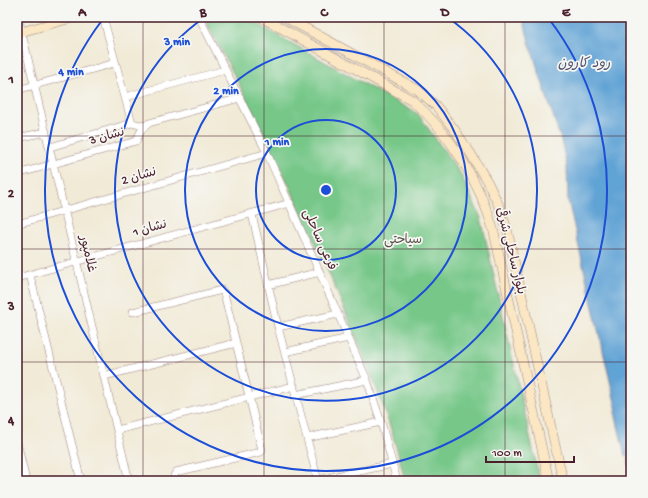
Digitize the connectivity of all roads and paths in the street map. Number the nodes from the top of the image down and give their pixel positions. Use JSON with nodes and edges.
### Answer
{"nodes":[{"id":1,"x":18,"y":17,"type":"edge"},
{"id":2,"x":75,"y":17,"type":"edge"},
{"id":3,"x":103,"y":17,"type":"edge"},
{"id":4,"x":199,"y":17,"type":"edge"},
{"id":5,"x":261,"y":17,"type":"edge"},
{"id":6,"x":285,"y":17,"type":"edge"},
{"id":7,"x":20,"y":33,"type":"edge"},
{"id":8,"x":115,"y":63,"type":"junction"},
{"id":9,"x":225,"y":70,"type":"junction"},
{"id":10,"x":34,"y":84,"type":"junction"},
{"id":11,"x":17,"y":90,"type":"edge"},
{"id":12,"x":125,"y":97,"type":"junction"},
{"id":13,"x":240,"y":98,"type":"junction"},
{"id":14,"x":132,"y":123,"type":"junction"},
{"id":15,"x":144,"y":126,"type":"junction"},
{"id":16,"x":46,"y":132,"type":"junction"},
{"id":17,"x":17,"y":138,"type":"edge"},
{"id":18,"x":50,"y":147,"type":"junction"},
{"id":19,"x":267,"y":154,"type":"junction"},
{"id":20,"x":53,"y":164,"type":"junction"},
{"id":21,"x":17,"y":174,"type":"edge"},
{"id":22,"x":290,"y":203,"type":"junction"},
{"id":23,"x":65,"y":211,"type":"junction"},
{"id":24,"x":252,"y":214,"type":"junction"},
{"id":25,"x":17,"y":224,"type":"edge"},
{"id":26,"x":77,"y":262,"type":"junction"},
{"id":27,"x":320,"y":272,"type":"junction"},
{"id":28,"x":30,"y":275,"type":"junction"},
{"id":29,"x":17,"y":278,"type":"edge"},
{"id":30,"x":268,"y":285,"type":"junction"},
{"id":31,"x":133,"y":312,"type":"dead end"},
{"id":32,"x":338,"y":314,"type":"junction"},
{"id":33,"x":278,"y":327,"type":"junction"},
{"id":34,"x":349,"y":338,"type":"junction"},
{"id":35,"x":236,"y":343,"type":"junction"},
{"id":36,"x":285,"y":352,"type":"junction"},
{"id":37,"x":104,"y":376,"type":"junction"},
{"id":38,"x":367,"y":380,"type":"junction"},
{"id":39,"x":294,"y":386,"type":"junction"},
{"id":40,"x":295,"y":395,"type":"junction"},
{"id":41,"x":249,"y":398,"type":"junction"},
{"id":42,"x":381,"y":422,"type":"junction"},
{"id":43,"x":117,"y":430,"type":"junction"},
{"id":44,"x":307,"y":438,"type":"junction"},
{"id":45,"x":17,"y":442,"type":"edge"},
{"id":46,"x":392,"y":464,"type":"junction"},
{"id":47,"x":175,"y":477,"type":"edge"},
{"id":48,"x":26,"y":481,"type":"edge"},
{"id":49,"x":81,"y":481,"type":"edge"},
{"id":50,"x":129,"y":481,"type":"edge"},
{"id":51,"x":318,"y":481,"type":"edge"},
{"id":52,"x":397,"y":481,"type":"edge"},
{"id":53,"x":548,"y":481,"type":"edge"},
{"id":54,"x":563,"y":481,"type":"edge"}],
"edges":[{"from":1,"to":7,"type":"street","name":"غلامپور"},
{"from":2,"to":7,"type":"main road"},
{"from":3,"to":8,"type":"street"},
{"from":4,"to":9,"type":"street","name":"فرعی ساحلی"},
{"from":5,"to":53,"type":"main road","name":"بلوار ساحلی شرقی"},
{"from":6,"to":54,"type":"main road","name":"بلوار ساحلی شرقی"},
{"from":7,"to":10,"type":"street","name":"غلامپور"},
{"from":8,"to":10,"type":"street"},
{"from":8,"to":12,"type":"street"},
{"from":9,"to":12,"type":"street"},
{"from":9,"to":13,"type":"street","name":"فرعی ساحلی"},
{"from":10,"to":11,"type":"street"},
{"from":10,"to":16,"type":"street","name":"غلامپور"},
{"from":12,"to":14,"type":"street"},
{"from":13,"to":15,"type":"street"},
{"from":13,"to":19,"type":"street","name":"فرعی ساحلی"},
{"from":14,"to":15,"type":"street"},
{"from":14,"to":18,"type":"street"},
{"from":15,"to":20,"type":"street","name":"نشان 3"},
{"from":16,"to":17,"type":"street"},
{"from":16,"to":18,"type":"street","name":"غلامپور"},
{"from":18,"to":20,"type":"street","name":"غلامپور"},
{"from":19,"to":22,"type":"street","name":"فرعی ساحلی"},
{"from":19,"to":23,"type":"street","name":"نشان 2"},
{"from":20,"to":21,"type":"street","name":"نشان 3"},
{"from":20,"to":23,"type":"street","name":"غلامپور"},
{"from":22,"to":24,"type":"street","name":"نشان 1"},
{"from":22,"to":27,"type":"street","name":"فرعی ساحلی"},
{"from":23,"to":25,"type":"street","name":"نشان 2"},
{"from":23,"to":26,"type":"street","name":"غلامپور"},
{"from":24,"to":26,"type":"street","name":"نشان 1"},
{"from":24,"to":30,"type":"street"},
{"from":26,"to":28,"type":"street","name":"نشان 1"},
{"from":26,"to":37,"type":"street","name":"غلامپور"},
{"from":27,"to":30,"type":"street"},
{"from":27,"to":32,"type":"street","name":"فرعی ساحلی"},
{"from":28,"to":29,"type":"street","name":"نشان 1"},
{"from":28,"to":49,"type":"street"},
{"from":30,"to":33,"type":"street"},
{"from":31,"to":35,"type":"street"},
{"from":32,"to":33,"type":"street"},
{"from":32,"to":34,"type":"street","name":"فرعی ساحلی"},
{"from":33,"to":36,"type":"street"},
{"from":34,"to":36,"type":"street"},
{"from":34,"to":38,"type":"street","name":"فرعی ساحلی"},
{"from":35,"to":37,"type":"street"},
{"from":35,"to":41,"type":"street"},
{"from":36,"to":39,"type":"street"},
{"from":37,"to":43,"type":"street","name":"غلامپور"},
{"from":38,"to":40,"type":"street"},
{"from":38,"to":42,"type":"street","name":"فرعی ساحلی"},
{"from":39,"to":40,"type":"street"},
{"from":39,"to":41,"type":"street"},
{"from":40,"to":44,"type":"street"},
{"from":41,"to":43,"type":"street"},
{"from":41,"to":47,"type":"street"},
{"from":42,"to":44,"type":"street"},
{"from":42,"to":46,"type":"street","name":"فرعی ساحلی"},
{"from":43,"to":50,"type":"street","name":"غلامپور"},
{"from":44,"to":51,"type":"street"},
{"from":45,"to":48,"type":"street"},
{"from":46,"to":51,"type":"street"},
{"from":46,"to":52,"type":"street","name":"فرعی ساحلی"}]}
